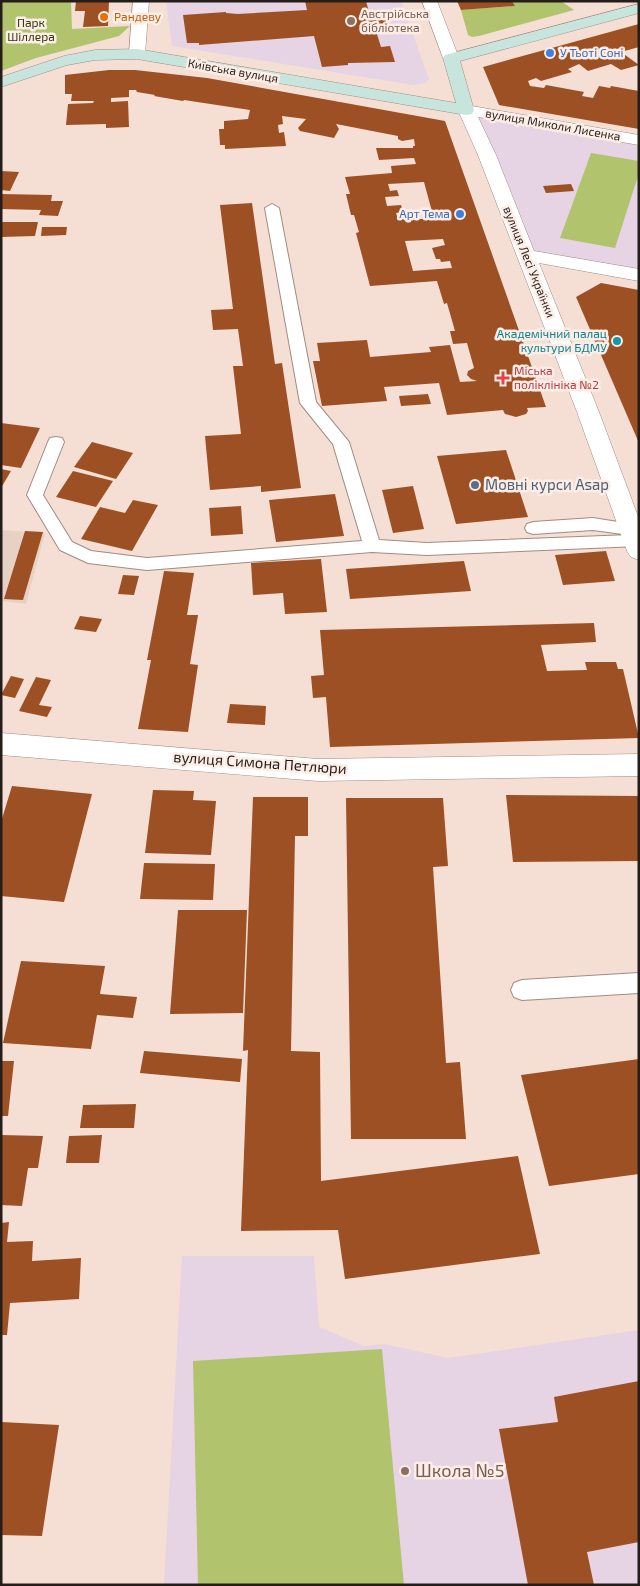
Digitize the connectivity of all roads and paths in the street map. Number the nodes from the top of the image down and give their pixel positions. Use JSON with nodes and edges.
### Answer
{"nodes":[{"id":1,"x":141,"y":1,"type":"edge"},
{"id":2,"x":429,"y":1,"type":"edge"},
{"id":3,"x":639,"y":8,"type":"edge"},
{"id":4,"x":136,"y":54,"type":"junction"},
{"id":5,"x":451,"y":58,"type":"junction"},
{"id":6,"x":1,"y":82,"type":"edge"},
{"id":7,"x":466,"y":110,"type":"junction"},
{"id":8,"x":639,"y":140,"type":"edge"},
{"id":9,"x":272,"y":208,"type":"dead end"},
{"id":10,"x":526,"y":255,"type":"junction"},
{"id":11,"x":639,"y":276,"type":"edge"},
{"id":12,"x":56,"y":442,"type":"dead end"},
{"id":13,"x":533,"y":528,"type":"dead end"},
{"id":14,"x":636,"y":538,"type":"edge"},
{"id":15,"x":372,"y":546,"type":"junction"},
{"id":16,"x":1,"y":744,"type":"edge"},
{"id":17,"x":639,"y":765,"type":"edge"},
{"id":18,"x":639,"y":983,"type":"edge"},
{"id":19,"x":522,"y":990,"type":"dead end"}],
"edges":[{"from":1,"to":4,"type":"street"},
{"from":2,"to":5,"type":"street","name":"вулиця Лесі Українки"},
{"from":3,"to":5,"type":"street"},
{"from":4,"to":6,"type":"street","name":"Київська вулиця"},
{"from":4,"to":7,"type":"street","name":"Київська вулиця"},
{"from":5,"to":7,"type":"street","name":"вулиця Лесі Українки"},
{"from":7,"to":8,"type":"street","name":"вулиця Миколи Лисенка"},
{"from":7,"to":10,"type":"street","name":"вулиця Лесі Українки"},
{"from":9,"to":15,"type":"lane"},
{"from":10,"to":11,"type":"street"},
{"from":10,"to":14,"type":"street","name":"вулиця Лесі Українки"},
{"from":12,"to":15,"type":"lane"},
{"from":13,"to":14,"type":"lane"},
{"from":14,"to":15,"type":"lane"},
{"from":16,"to":17,"type":"street","name":"вулиця Симона Петлюри"},
{"from":18,"to":19,"type":"lane"}]}
